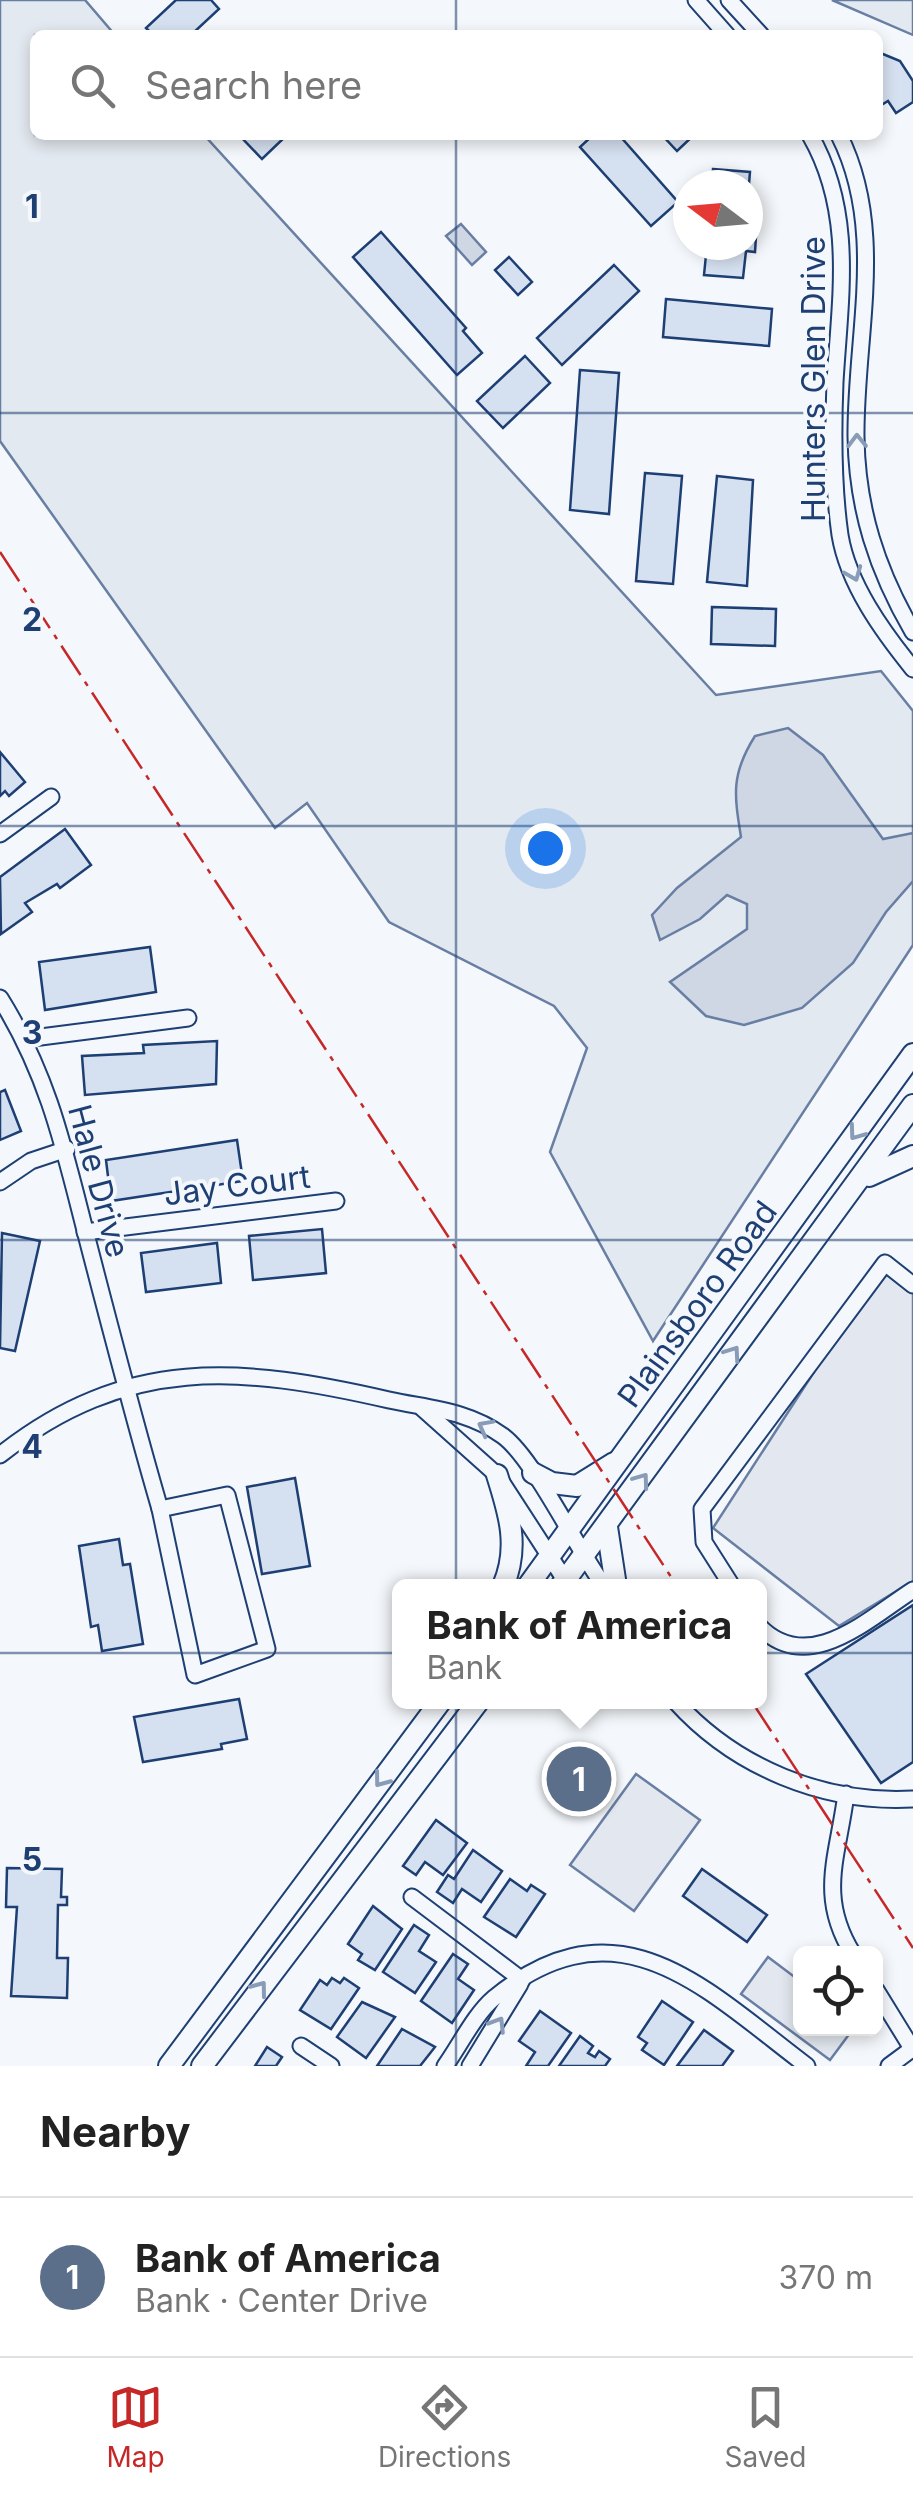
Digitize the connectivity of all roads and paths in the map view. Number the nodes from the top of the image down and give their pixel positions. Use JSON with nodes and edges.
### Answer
{"nodes":[{"id":1,"x":696,"y":0,"type":"edge"},
{"id":2,"x":729,"y":0,"type":"edge"},
{"id":3,"x":723,"y":30,"type":"edge"},
{"id":4,"x":756,"y":30,"type":"edge"},
{"id":5,"x":812,"y":140,"type":"edge"},
{"id":6,"x":841,"y":140,"type":"edge"},
{"id":7,"x":913,"y":632,"type":"edge"},
{"id":8,"x":913,"y":669,"type":"edge"},
{"id":9,"x":51,"y":797,"type":"dead end"},
{"id":10,"x":0,"y":834,"type":"edge"},
{"id":11,"x":0,"y":998,"type":"edge"},
{"id":12,"x":188,"y":1018,"type":"dead end"},
{"id":13,"x":26,"y":1039,"type":"junction"},
{"id":14,"x":913,"y":1054,"type":"edge"},
{"id":15,"x":913,"y":1105,"type":"edge"},
{"id":16,"x":67,"y":1149,"type":"junction"},
{"id":17,"x":913,"y":1156,"type":"edge"},
{"id":18,"x":0,"y":1182,"type":"edge"},
{"id":19,"x":336,"y":1201,"type":"dead end"},
{"id":20,"x":843,"y":1203,"type":"junction"},
{"id":21,"x":85,"y":1232,"type":"junction"},
{"id":22,"x":913,"y":1285,"type":"edge"},
{"id":23,"x":124,"y":1388,"type":"junction"},
{"id":24,"x":422,"y":1408,"type":"junction"},
{"id":25,"x":627,"y":1453,"type":"junction"},
{"id":26,"x":0,"y":1455,"type":"edge"},
{"id":27,"x":533,"y":1473,"type":"junction"},
{"id":28,"x":498,"y":1474,"type":"junction"},
{"id":29,"x":160,"y":1509,"type":"junction"},
{"id":30,"x":606,"y":1527,"type":"junction"},
{"id":31,"x":568,"y":1534,"type":"junction"},
{"id":32,"x":551,"y":1556,"type":"junction"},
{"id":33,"x":583,"y":1557,"type":"junction"},
{"id":34,"x":506,"y":1579,"type":"edge"},
{"id":35,"x":533,"y":1579,"type":"edge"},
{"id":36,"x":562,"y":1579,"type":"edge"},
{"id":37,"x":569,"y":1579,"type":"edge"},
{"id":38,"x":599,"y":1579,"type":"edge"},
{"id":39,"x":615,"y":1579,"type":"edge"},
{"id":40,"x":728,"y":1579,"type":"edge"},
{"id":41,"x":913,"y":1590,"type":"edge"},
{"id":42,"x":767,"y":1634,"type":"edge"},
{"id":43,"x":435,"y":1709,"type":"edge"},
{"id":44,"x":473,"y":1709,"type":"edge"},
{"id":45,"x":683,"y":1709,"type":"edge"},
{"id":46,"x":846,"y":1794,"type":"junction"},
{"id":47,"x":913,"y":1800,"type":"edge"},
{"id":48,"x":412,"y":1897,"type":"dead end"},
{"id":49,"x":848,"y":1946,"type":"edge"},
{"id":50,"x":522,"y":1980,"type":"junction"},
{"id":51,"x":883,"y":2001,"type":"edge"},
{"id":52,"x":461,"y":2044,"type":"junction"},
{"id":53,"x":301,"y":2046,"type":"dead end"},
{"id":54,"x":913,"y":2050,"type":"edge"},
{"id":55,"x":474,"y":2061,"type":"edge"},
{"id":56,"x":170,"y":2066,"type":"edge"},
{"id":57,"x":202,"y":2066,"type":"edge"},
{"id":58,"x":331,"y":2066,"type":"edge"},
{"id":59,"x":445,"y":2066,"type":"edge"},
{"id":60,"x":492,"y":2066,"type":"edge"},
{"id":61,"x":807,"y":2066,"type":"edge"},
{"id":62,"x":888,"y":2066,"type":"edge"}],
"edges":[{"from":1,"to":3,"type":"street"},
{"from":2,"to":4,"type":"street"},
{"from":5,"to":8,"type":"street","name":"Hunters Glen Drive","one_way":true},
{"from":7,"to":6,"type":"street","name":"Hunters Glen Drive","one_way":true},
{"from":9,"to":10,"type":"street"},
{"from":11,"to":13,"type":"street","name":"Hale Drive"},
{"from":12,"to":13,"type":"street"},
{"from":13,"to":16,"type":"street","name":"Hale Drive"},
{"from":14,"to":25,"type":"street","name":"Plainsboro Road","one_way":true},
{"from":15,"to":20,"type":"street","name":"Plainsboro Road"},
{"from":16,"to":18,"type":"street"},
{"from":16,"to":21,"type":"street","name":"Hale Drive"},
{"from":17,"to":20,"type":"street"},
{"from":19,"to":21,"type":"street","name":"Jay Court"},
{"from":30,"to":20,"type":"street","name":"Plainsboro Road","one_way":true},
{"from":21,"to":23,"type":"street","name":"Hale Drive"},
{"from":22,"to":40,"type":"street"},
{"from":23,"to":24,"type":"street"},
{"from":23,"to":26,"type":"street"},
{"from":23,"to":29,"type":"street","name":"Hale Drive"},
{"from":27,"to":24,"type":"street","one_way":true},
{"from":24,"to":28,"type":"street"},
{"from":25,"to":27,"type":"street"},
{"from":25,"to":31,"type":"street","name":"Plainsboro Road"},
{"from":27,"to":31,"type":"street"},
{"from":28,"to":32,"type":"street"},
{"from":28,"to":34,"type":"street"},
{"from":29,"to":29,"type":"street","name":"Hale Drive"},
{"from":30,"to":33,"type":"street","name":"Plainsboro Road"},
{"from":30,"to":39,"type":"street"},
{"from":31,"to":32,"type":"street","name":"Plainsboro Road"},
{"from":31,"to":33,"type":"street"},
{"from":32,"to":35,"type":"street","name":"Plainsboro Road"},
{"from":32,"to":36,"type":"street"},
{"from":33,"to":37,"type":"street","name":"Plainsboro Road"},
{"from":33,"to":38,"type":"street"},
{"from":41,"to":42,"type":"street"},
{"from":43,"to":56,"type":"street","one_way":true},
{"from":57,"to":44,"type":"street","one_way":true},
{"from":45,"to":46,"type":"street"},
{"from":46,"to":47,"type":"street"},
{"from":46,"to":49,"type":"street"},
{"from":48,"to":50,"type":"street"},
{"from":50,"to":52,"type":"street"},
{"from":55,"to":50,"type":"street","one_way":true},
{"from":50,"to":61,"type":"street"},
{"from":51,"to":54,"type":"street"},
{"from":52,"to":55,"type":"street"},
{"from":52,"to":59,"type":"street"},
{"from":53,"to":58,"type":"street"},
{"from":54,"to":62,"type":"street"},
{"from":55,"to":60,"type":"street"}]}
